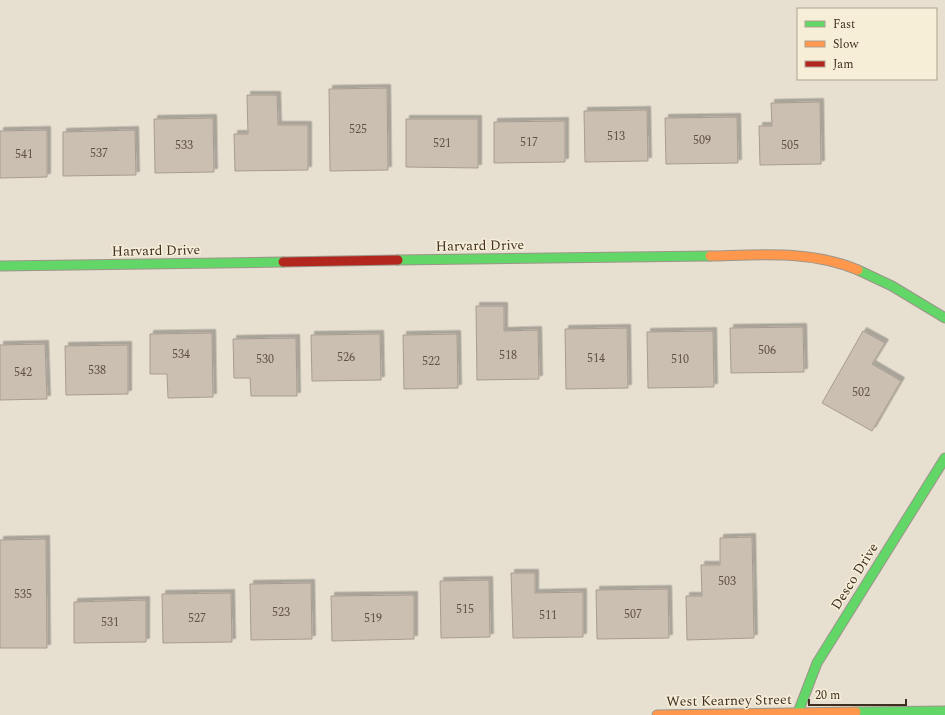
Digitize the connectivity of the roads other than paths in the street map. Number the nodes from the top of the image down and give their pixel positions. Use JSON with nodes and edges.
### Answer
{"nodes":[{"id":1,"x":0,"y":266,"type":"edge"},
{"id":2,"x":945,"y":318,"type":"edge"},
{"id":3,"x":945,"y":458,"type":"edge"},
{"id":4,"x":945,"y":711,"type":"edge"},
{"id":5,"x":797,"y":714,"type":"edge"},
{"id":6,"x":657,"y":715,"type":"edge"}],
"edges":[{"from":1,"to":2,"type":"street","name":"Harvard Drive"},
{"from":3,"to":5,"type":"street","name":"Desco Drive"},
{"from":4,"to":5,"type":"street","name":"West Kearney Street"},
{"from":5,"to":6,"type":"street","name":"West Kearney Street"}]}
